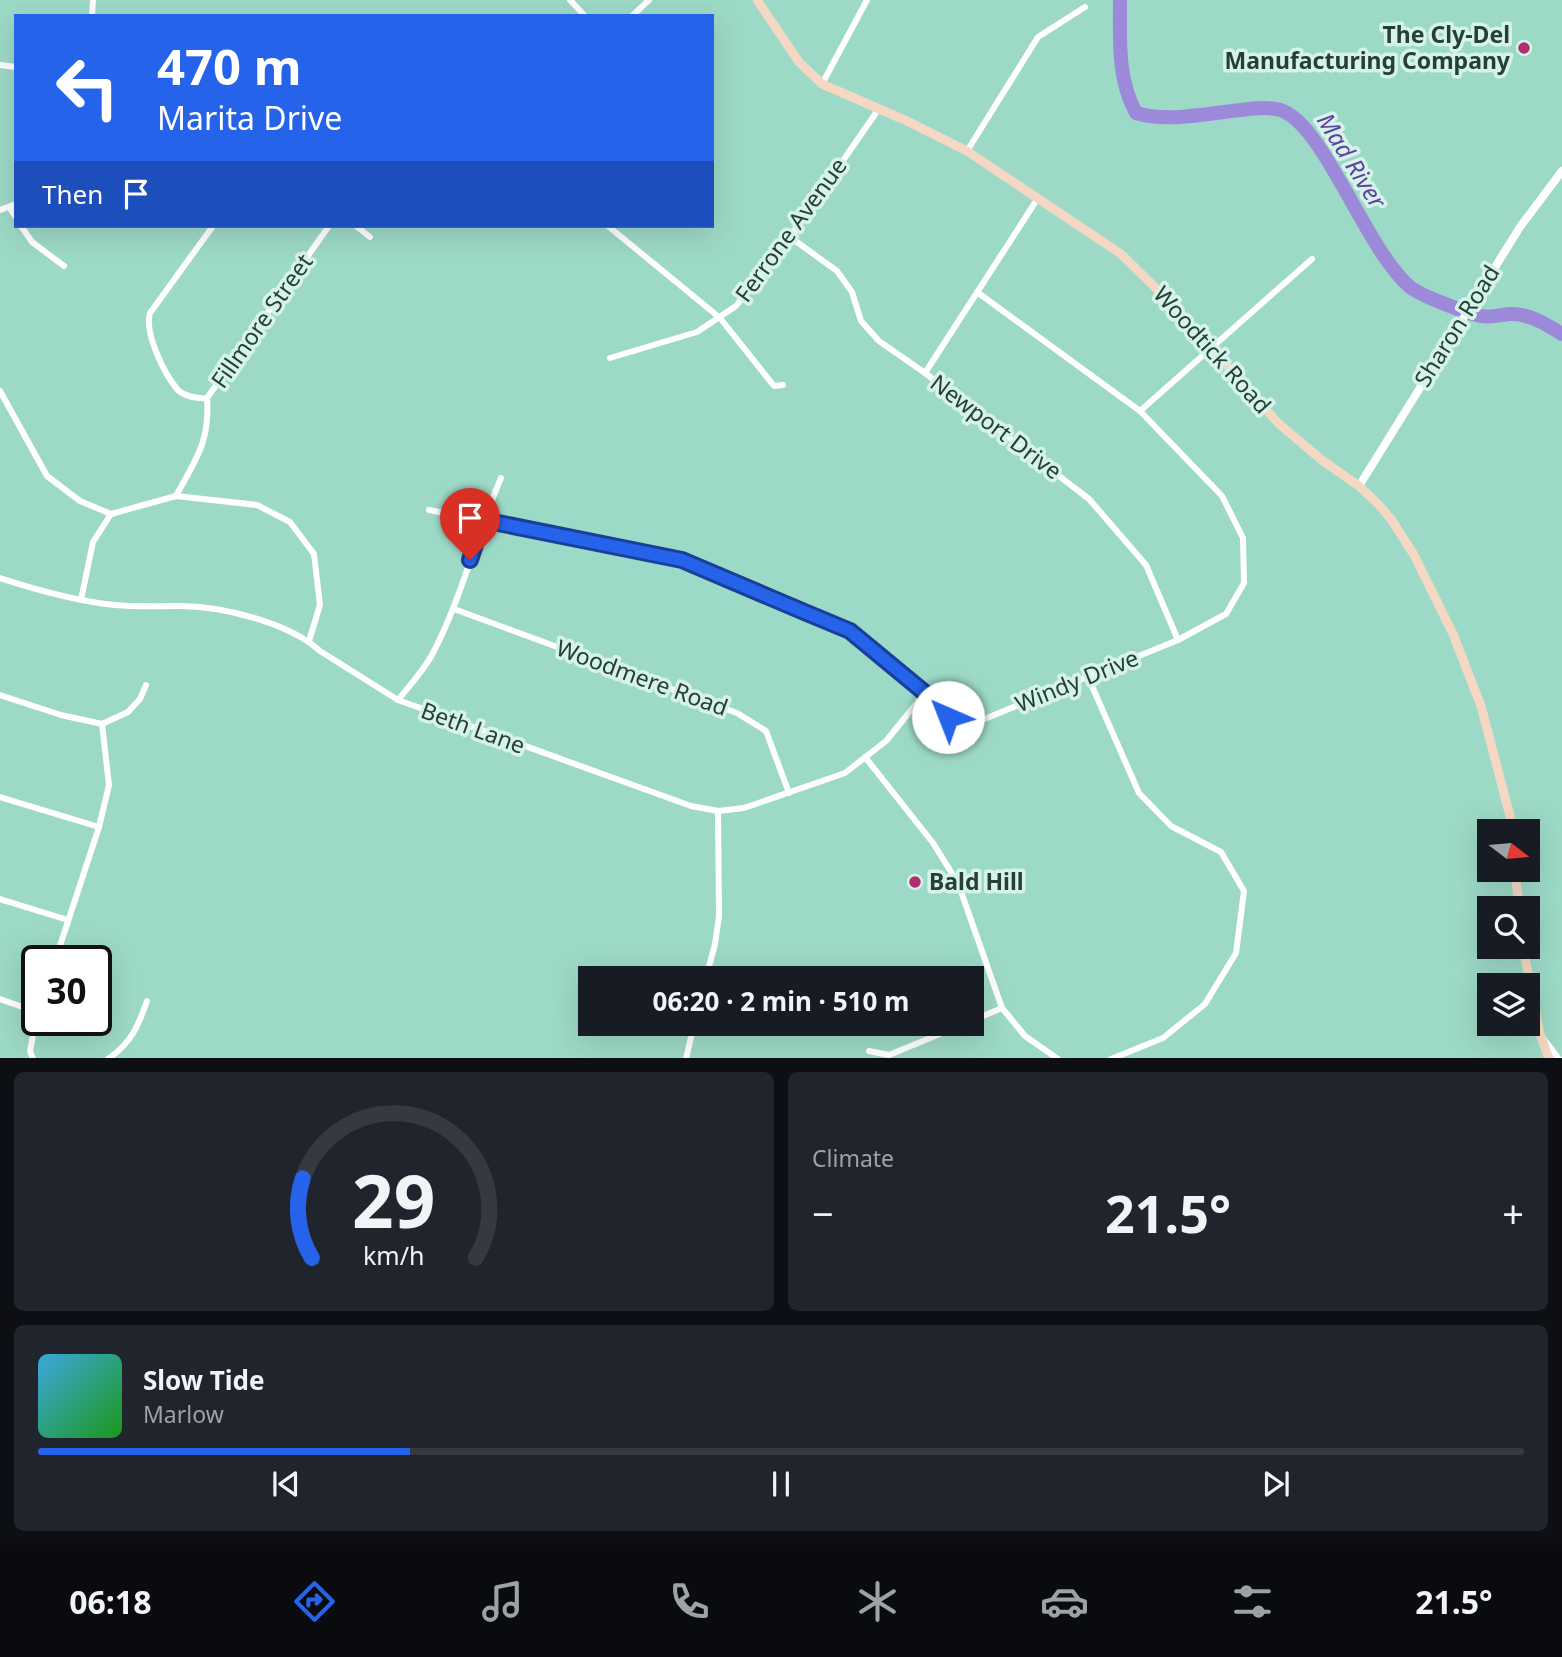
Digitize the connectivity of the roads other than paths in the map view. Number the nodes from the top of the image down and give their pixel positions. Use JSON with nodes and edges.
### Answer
{"nodes":[{"id":1,"x":570,"y":0,"type":"edge"},
{"id":2,"x":649,"y":0,"type":"edge"},
{"id":3,"x":757,"y":0,"type":"edge"},
{"id":4,"x":867,"y":0,"type":"edge"},
{"id":5,"x":1085,"y":7,"type":"dead end"},
{"id":6,"x":583,"y":14,"type":"edge"},
{"id":7,"x":634,"y":14,"type":"edge"},
{"id":8,"x":822,"y":84,"type":"junction"},
{"id":9,"x":878,"y":110,"type":"junction"},
{"id":10,"x":967,"y":151,"type":"junction"},
{"id":11,"x":1562,"y":171,"type":"edge"},
{"id":12,"x":1038,"y":198,"type":"junction"},
{"id":13,"x":12,"y":206,"type":"edge"},
{"id":14,"x":0,"y":210,"type":"edge"},
{"id":15,"x":23,"y":228,"type":"edge"},
{"id":16,"x":212,"y":228,"type":"edge"},
{"id":17,"x":328,"y":228,"type":"edge"},
{"id":18,"x":359,"y":228,"type":"edge"},
{"id":19,"x":610,"y":228,"type":"edge"},
{"id":20,"x":370,"y":237,"type":"dead end"},
{"id":21,"x":790,"y":237,"type":"junction"},
{"id":22,"x":1311,"y":259,"type":"dead end"},
{"id":23,"x":64,"y":266,"type":"dead end"},
{"id":24,"x":977,"y":292,"type":"junction"},
{"id":25,"x":720,"y":318,"type":"junction"},
{"id":26,"x":1210,"y":348,"type":"junction"},
{"id":27,"x":610,"y":358,"type":"dead end"},
{"id":28,"x":925,"y":373,"type":"junction"},
{"id":29,"x":783,"y":385,"type":"dead end"},
{"id":30,"x":0,"y":391,"type":"edge"},
{"id":31,"x":206,"y":398,"type":"junction"},
{"id":32,"x":1140,"y":411,"type":"junction"},
{"id":33,"x":500,"y":478,"type":"dead end"},
{"id":34,"x":1359,"y":486,"type":"junction"},
{"id":35,"x":176,"y":496,"type":"junction"},
{"id":36,"x":429,"y":510,"type":"dead end"},
{"id":37,"x":111,"y":514,"type":"junction"},
{"id":38,"x":483,"y":520,"type":"junction"},
{"id":39,"x":0,"y":578,"type":"edge"},
{"id":40,"x":81,"y":600,"type":"junction"},
{"id":41,"x":454,"y":609,"type":"junction"},
{"id":42,"x":1178,"y":639,"type":"junction"},
{"id":43,"x":309,"y":641,"type":"junction"},
{"id":44,"x":1088,"y":677,"type":"junction"},
{"id":45,"x":146,"y":685,"type":"dead end"},
{"id":46,"x":925,"y":693,"type":"junction"},
{"id":47,"x":0,"y":695,"type":"edge"},
{"id":48,"x":398,"y":700,"type":"junction"},
{"id":49,"x":102,"y":724,"type":"junction"},
{"id":50,"x":865,"y":757,"type":"junction"},
{"id":51,"x":789,"y":793,"type":"junction"},
{"id":52,"x":0,"y":797,"type":"edge"},
{"id":53,"x":718,"y":811,"type":"junction"},
{"id":54,"x":1510,"y":819,"type":"edge"},
{"id":55,"x":99,"y":827,"type":"junction"},
{"id":56,"x":0,"y":899,"type":"edge"},
{"id":57,"x":68,"y":919,"type":"junction"},
{"id":58,"x":60,"y":945,"type":"edge"},
{"id":59,"x":709,"y":966,"type":"edge"},
{"id":60,"x":0,"y":999,"type":"edge"},
{"id":61,"x":147,"y":1001,"type":"dead end"},
{"id":62,"x":21,"y":1007,"type":"edge"},
{"id":63,"x":1002,"y":1008,"type":"junction"},
{"id":64,"x":984,"y":1016,"type":"edge"},
{"id":65,"x":1540,"y":1034,"type":"joint"},
{"id":66,"x":33,"y":1036,"type":"edge"},
{"id":67,"x":691,"y":1036,"type":"edge"},
{"id":68,"x":935,"y":1036,"type":"edge"},
{"id":69,"x":869,"y":1051,"type":"dead end"},
{"id":70,"x":33,"y":1058,"type":"edge"},
{"id":71,"x":109,"y":1058,"type":"edge"},
{"id":72,"x":685,"y":1058,"type":"edge"},
{"id":73,"x":1057,"y":1058,"type":"edge"},
{"id":74,"x":1113,"y":1058,"type":"edge"},
{"id":75,"x":1549,"y":1058,"type":"edge"},
{"id":76,"x":1558,"y":1058,"type":"edge"}],
"edges":[{"from":1,"to":6,"type":"street"},
{"from":2,"to":7,"type":"street"},
{"from":3,"to":8,"type":"main road","name":"Woodtick Road"},
{"from":4,"to":8,"type":"street"},
{"from":5,"to":10,"type":"street"},
{"from":8,"to":9,"type":"main road","name":"Woodtick Road"},
{"from":9,"to":10,"type":"main road","name":"Woodtick Road"},
{"from":9,"to":21,"type":"street","name":"Ferrone Avenue"},
{"from":10,"to":12,"type":"main road","name":"Woodtick Road"},
{"from":11,"to":34,"type":"street","name":"Sharon Road"},
{"from":12,"to":24,"type":"street"},
{"from":12,"to":26,"type":"main road","name":"Woodtick Road"},
{"from":13,"to":14,"type":"street"},
{"from":15,"to":23,"type":"street"},
{"from":16,"to":31,"type":"street"},
{"from":17,"to":31,"type":"street","name":"Fillmore Street"},
{"from":18,"to":20,"type":"street"},
{"from":19,"to":25,"type":"street"},
{"from":21,"to":25,"type":"street","name":"Ferrone Avenue"},
{"from":21,"to":28,"type":"street","name":"Newport Drive"},
{"from":22,"to":26,"type":"street"},
{"from":24,"to":28,"type":"street"},
{"from":24,"to":32,"type":"street","name":"Windy Drive"},
{"from":25,"to":27,"type":"street","name":"Ferrone Avenue"},
{"from":25,"to":29,"type":"street"},
{"from":26,"to":32,"type":"street"},
{"from":26,"to":34,"type":"main road","name":"Woodtick Road"},
{"from":28,"to":42,"type":"street","name":"Newport Drive"},
{"from":30,"to":37,"type":"street"},
{"from":31,"to":35,"type":"street","name":"Fillmore Street"},
{"from":32,"to":42,"type":"street","name":"Windy Drive"},
{"from":33,"to":38,"type":"street"},
{"from":34,"to":54,"type":"main road","name":"Woodtick Road"},
{"from":35,"to":37,"type":"street"},
{"from":35,"to":43,"type":"street"},
{"from":36,"to":38,"type":"street","name":"Windy Drive"},
{"from":37,"to":40,"type":"street"},
{"from":38,"to":41,"type":"street"},
{"from":38,"to":46,"type":"street","name":"Windy Drive"},
{"from":39,"to":40,"type":"street","name":"Beth Lane"},
{"from":40,"to":43,"type":"street","name":"Beth Lane"},
{"from":41,"to":48,"type":"street"},
{"from":41,"to":51,"type":"street","name":"Woodmere Road"},
{"from":42,"to":44,"type":"street","name":"Windy Drive"},
{"from":43,"to":48,"type":"street","name":"Beth Lane"},
{"from":44,"to":46,"type":"street","name":"Windy Drive"},
{"from":44,"to":74,"type":"street"},
{"from":45,"to":49,"type":"street"},
{"from":46,"to":50,"type":"street","name":"Beth Lane"},
{"from":47,"to":49,"type":"street"},
{"from":48,"to":53,"type":"street","name":"Beth Lane"},
{"from":49,"to":55,"type":"street"},
{"from":50,"to":51,"type":"street","name":"Beth Lane"},
{"from":50,"to":63,"type":"street"},
{"from":51,"to":53,"type":"street","name":"Beth Lane"},
{"from":52,"to":55,"type":"street"},
{"from":53,"to":59,"type":"street"},
{"from":55,"to":57,"type":"street"},
{"from":56,"to":57,"type":"street"},
{"from":57,"to":58,"type":"street"},
{"from":60,"to":62,"type":"street"},
{"from":61,"to":71,"type":"street"},
{"from":63,"to":64,"type":"street"},
{"from":63,"to":73,"type":"street"},
{"from":65,"to":75,"type":"main road"},
{"from":65,"to":76,"type":"street"},
{"from":66,"to":70,"type":"street"},
{"from":67,"to":72,"type":"street"},
{"from":68,"to":69,"type":"street"}]}
